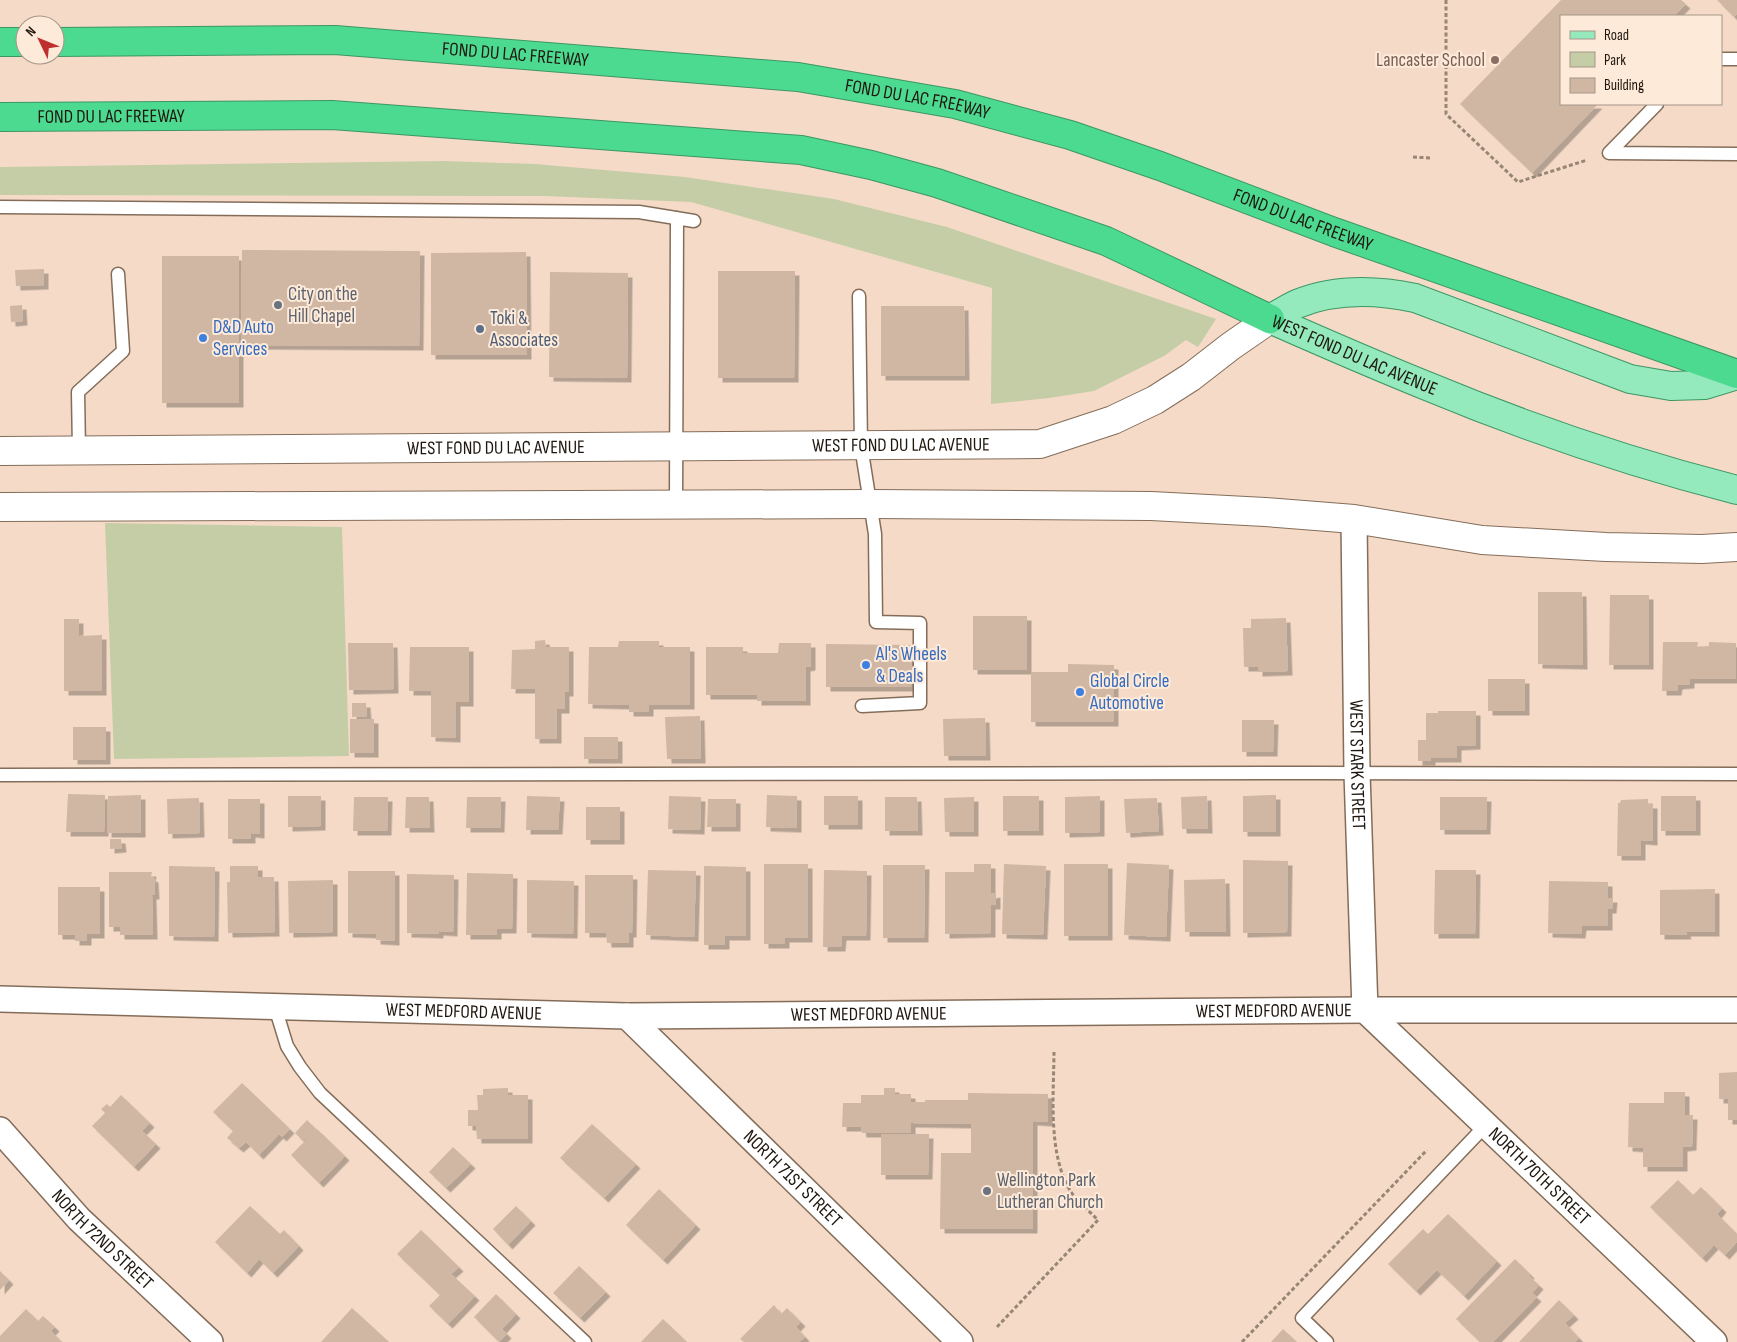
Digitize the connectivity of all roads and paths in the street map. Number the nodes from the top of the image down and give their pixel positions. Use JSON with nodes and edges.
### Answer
{"nodes":[{"id":1,"x":1446,"y":0,"type":"edge"},
{"id":2,"x":0,"y":42,"type":"edge"},
{"id":3,"x":15,"y":42,"type":"edge"},
{"id":4,"x":65,"y":42,"type":"edge"},
{"id":5,"x":1737,"y":59,"type":"edge"},
{"id":6,"x":1722,"y":60,"type":"edge"},
{"id":7,"x":1656,"y":105,"type":"edge"},
{"id":8,"x":0,"y":118,"type":"edge"},
{"id":9,"x":1609,"y":153,"type":"junction"},
{"id":10,"x":1737,"y":154,"type":"edge"},
{"id":11,"x":1413,"y":157,"type":"dead end"},
{"id":12,"x":1430,"y":158,"type":"dead end"},
{"id":13,"x":0,"y":207,"type":"edge"},
{"id":14,"x":677,"y":218,"type":"junction"},
{"id":15,"x":694,"y":221,"type":"dead end"},
{"id":16,"x":118,"y":274,"type":"dead end"},
{"id":17,"x":859,"y":296,"type":"dead end"},
{"id":18,"x":1270,"y":319,"type":"junction"},
{"id":19,"x":1737,"y":374,"type":"edge"},
{"id":20,"x":677,"y":446,"type":"junction"},
{"id":21,"x":861,"y":446,"type":"junction"},
{"id":22,"x":79,"y":450,"type":"junction"},
{"id":23,"x":0,"y":451,"type":"edge"},
{"id":24,"x":1737,"y":490,"type":"edge"},
{"id":25,"x":871,"y":504,"type":"junction"},
{"id":26,"x":676,"y":505,"type":"junction"},
{"id":27,"x":0,"y":507,"type":"edge"},
{"id":28,"x":1354,"y":519,"type":"junction"},
{"id":29,"x":1737,"y":547,"type":"edge"},
{"id":30,"x":862,"y":706,"type":"dead end"},
{"id":31,"x":1357,"y":773,"type":"junction"},
{"id":32,"x":1737,"y":774,"type":"edge"},
{"id":33,"x":0,"y":775,"type":"edge"},
{"id":34,"x":0,"y":999,"type":"edge"},
{"id":35,"x":275,"y":1006,"type":"junction"},
{"id":36,"x":1365,"y":1010,"type":"junction"},
{"id":37,"x":1737,"y":1010,"type":"edge"},
{"id":38,"x":627,"y":1016,"type":"junction"},
{"id":39,"x":1054,"y":1050,"type":"dead end"},
{"id":40,"x":1486,"y":1125,"type":"junction"},
{"id":41,"x":0,"y":1130,"type":"edge"},
{"id":42,"x":1428,"y":1148,"type":"dead end"},
{"id":43,"x":997,"y":1326,"type":"dead end"},
{"id":44,"x":210,"y":1342,"type":"edge"},
{"id":45,"x":585,"y":1342,"type":"edge"},
{"id":46,"x":960,"y":1342,"type":"edge"},
{"id":47,"x":1242,"y":1342,"type":"edge"},
{"id":48,"x":1327,"y":1342,"type":"edge"},
{"id":49,"x":1714,"y":1342,"type":"edge"}],
"edges":[{"from":1,"to":9,"type":"path"},
{"from":2,"to":3,"type":"highway"},
{"from":4,"to":19,"type":"highway","name":"FOND DU LAC FREEWAY"},
{"from":5,"to":6,"type":"lane"},
{"from":7,"to":9,"type":"lane"},
{"from":8,"to":18,"type":"highway","name":"FOND DU LAC FREEWAY"},
{"from":9,"to":10,"type":"lane"},
{"from":11,"to":12,"type":"path"},
{"from":13,"to":14,"type":"lane"},
{"from":14,"to":15,"type":"lane"},
{"from":14,"to":20,"type":"lane"},
{"from":16,"to":22,"type":"lane"},
{"from":17,"to":21,"type":"lane"},
{"from":18,"to":19,"type":"main road"},
{"from":18,"to":21,"type":"street","name":"WEST FOND DU LAC AVENUE"},
{"from":18,"to":24,"type":"main road","name":"WEST FOND DU LAC AVENUE"},
{"from":20,"to":21,"type":"street","name":"WEST FOND DU LAC AVENUE"},
{"from":20,"to":22,"type":"street","name":"WEST FOND DU LAC AVENUE"},
{"from":20,"to":26,"type":"lane"},
{"from":21,"to":25,"type":"lane"},
{"from":22,"to":23,"type":"street","name":"WEST FOND DU LAC AVENUE"},
{"from":25,"to":26,"type":"street"},
{"from":25,"to":28,"type":"street"},
{"from":25,"to":30,"type":"lane"},
{"from":26,"to":27,"type":"street"},
{"from":28,"to":29,"type":"street"},
{"from":28,"to":31,"type":"street","name":"WEST STARK STREET"},
{"from":31,"to":32,"type":"lane"},
{"from":31,"to":33,"type":"lane"},
{"from":31,"to":36,"type":"street","name":"WEST STARK STREET"},
{"from":34,"to":35,"type":"street","name":"WEST MEDFORD AVENUE"},
{"from":35,"to":38,"type":"street","name":"WEST MEDFORD AVENUE"},
{"from":35,"to":45,"type":"lane"},
{"from":36,"to":37,"type":"street","name":"WEST MEDFORD AVENUE"},
{"from":36,"to":38,"type":"street","name":"WEST MEDFORD AVENUE"},
{"from":36,"to":40,"type":"street","name":"NORTH 70TH STREET"},
{"from":38,"to":46,"type":"street","name":"NORTH 71ST STREET"},
{"from":39,"to":43,"type":"path"},
{"from":40,"to":48,"type":"lane"},
{"from":40,"to":49,"type":"street","name":"NORTH 70TH STREET"},
{"from":41,"to":44,"type":"street","name":"NORTH 72ND STREET"},
{"from":42,"to":47,"type":"path"}]}
